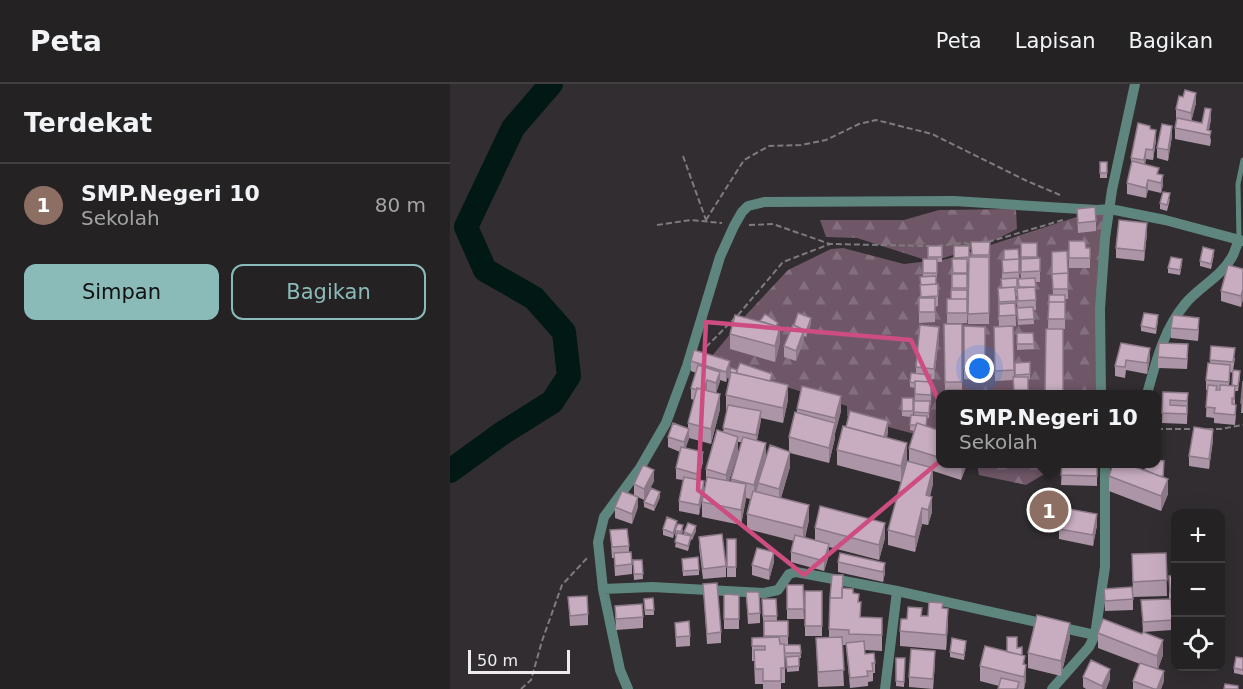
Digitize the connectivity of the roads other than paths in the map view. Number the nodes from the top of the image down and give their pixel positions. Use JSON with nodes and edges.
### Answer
{"nodes":[{"id":1,"x":1136,"y":84,"type":"edge"},
{"id":2,"x":1243,"y":160,"type":"edge"},
{"id":3,"x":1110,"y":209,"type":"junction"},
{"id":4,"x":1241,"y":240,"type":"edge"},
{"id":5,"x":1101,"y":390,"type":"edge"},
{"id":6,"x":1148,"y":390,"type":"edge"},
{"id":7,"x":1105,"y":468,"type":"edge"},
{"id":8,"x":603,"y":589,"type":"junction"},
{"id":9,"x":897,"y":591,"type":"junction"},
{"id":10,"x":1095,"y":635,"type":"junction"},
{"id":11,"x":628,"y":689,"type":"edge"},
{"id":12,"x":885,"y":689,"type":"edge"},
{"id":13,"x":1052,"y":689,"type":"edge"}],
"edges":[{"from":1,"to":3,"type":"street"},
{"from":2,"to":4,"type":"lane"},
{"from":3,"to":4,"type":"street"},
{"from":3,"to":5,"type":"street"},
{"from":3,"to":8,"type":"street"},
{"from":4,"to":6,"type":"street"},
{"from":7,"to":10,"type":"street"},
{"from":8,"to":9,"type":"street"},
{"from":8,"to":11,"type":"street"},
{"from":9,"to":10,"type":"street"},
{"from":9,"to":12,"type":"street"},
{"from":10,"to":13,"type":"street"}]}
